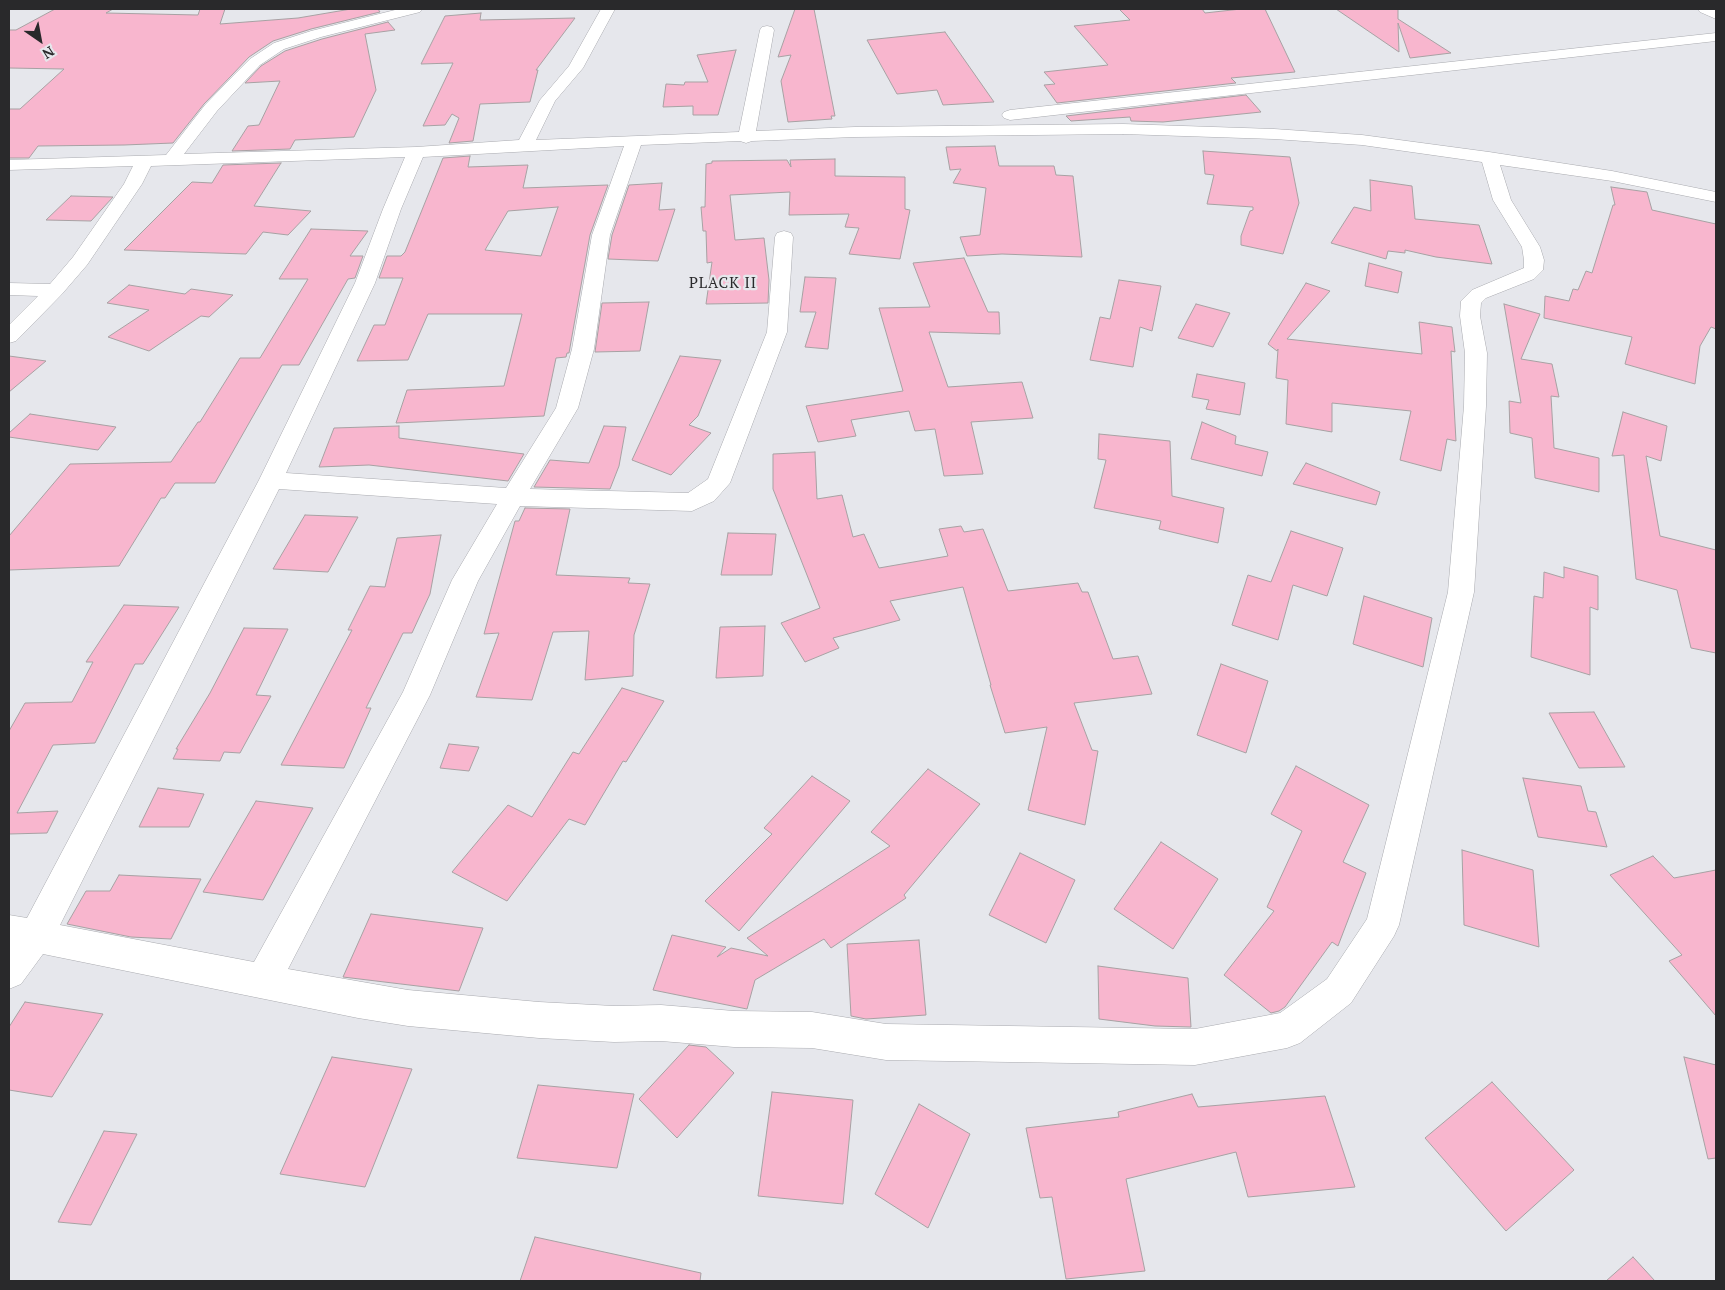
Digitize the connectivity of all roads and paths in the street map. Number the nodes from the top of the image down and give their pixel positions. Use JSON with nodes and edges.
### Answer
{"nodes":[{"id":1,"x":415,"y":9,"type":"edge"},
{"id":2,"x":608,"y":9,"type":"edge"},
{"id":3,"x":1706,"y":9,"type":"edge"},
{"id":4,"x":1716,"y":14,"type":"edge"},
{"id":5,"x":767,"y":30,"type":"dead end"},
{"id":6,"x":1716,"y":37,"type":"edge"},
{"id":7,"x":855,"y":132,"type":"junction"},
{"id":8,"x":746,"y":138,"type":"junction"},
{"id":9,"x":634,"y":142,"type":"junction"},
{"id":10,"x":525,"y":145,"type":"junction"},
{"id":11,"x":416,"y":152,"type":"junction"},
{"id":12,"x":1489,"y":157,"type":"junction"},
{"id":13,"x":145,"y":160,"type":"junction"},
{"id":14,"x":172,"y":160,"type":"junction"},
{"id":15,"x":9,"y":165,"type":"edge"},
{"id":16,"x":1716,"y":198,"type":"edge"},
{"id":17,"x":784,"y":237,"type":"dead end"},
{"id":18,"x":9,"y":289,"type":"edge"},
{"id":19,"x":55,"y":290,"type":"junction"},
{"id":20,"x":9,"y":337,"type":"edge"},
{"id":21,"x":271,"y":480,"type":"junction"},
{"id":22,"x":512,"y":497,"type":"junction"},
{"id":23,"x":22,"y":934,"type":"edge"},
{"id":24,"x":9,"y":972,"type":"edge"},
{"id":25,"x":263,"y":980,"type":"junction"}],
"edges":[{"from":1,"to":14,"type":"street"},
{"from":2,"to":10,"type":"street"},
{"from":3,"to":4,"type":"street"},
{"from":5,"to":8,"type":"street"},
{"from":6,"to":7,"type":"street"},
{"from":7,"to":8,"type":"street"},
{"from":7,"to":12,"type":"street"},
{"from":8,"to":9,"type":"street"},
{"from":9,"to":10,"type":"street"},
{"from":9,"to":22,"type":"street"},
{"from":10,"to":11,"type":"street"},
{"from":11,"to":14,"type":"street"},
{"from":11,"to":21,"type":"street"},
{"from":12,"to":16,"type":"street"},
{"from":12,"to":25,"type":"street"},
{"from":13,"to":14,"type":"street"},
{"from":13,"to":15,"type":"street"},
{"from":13,"to":19,"type":"street"},
{"from":17,"to":22,"type":"street"},
{"from":18,"to":19,"type":"street"},
{"from":19,"to":20,"type":"street"},
{"from":21,"to":22,"type":"street"},
{"from":21,"to":23,"type":"street"},
{"from":22,"to":25,"type":"street"},
{"from":23,"to":24,"type":"street"},
{"from":23,"to":25,"type":"street"}]}
